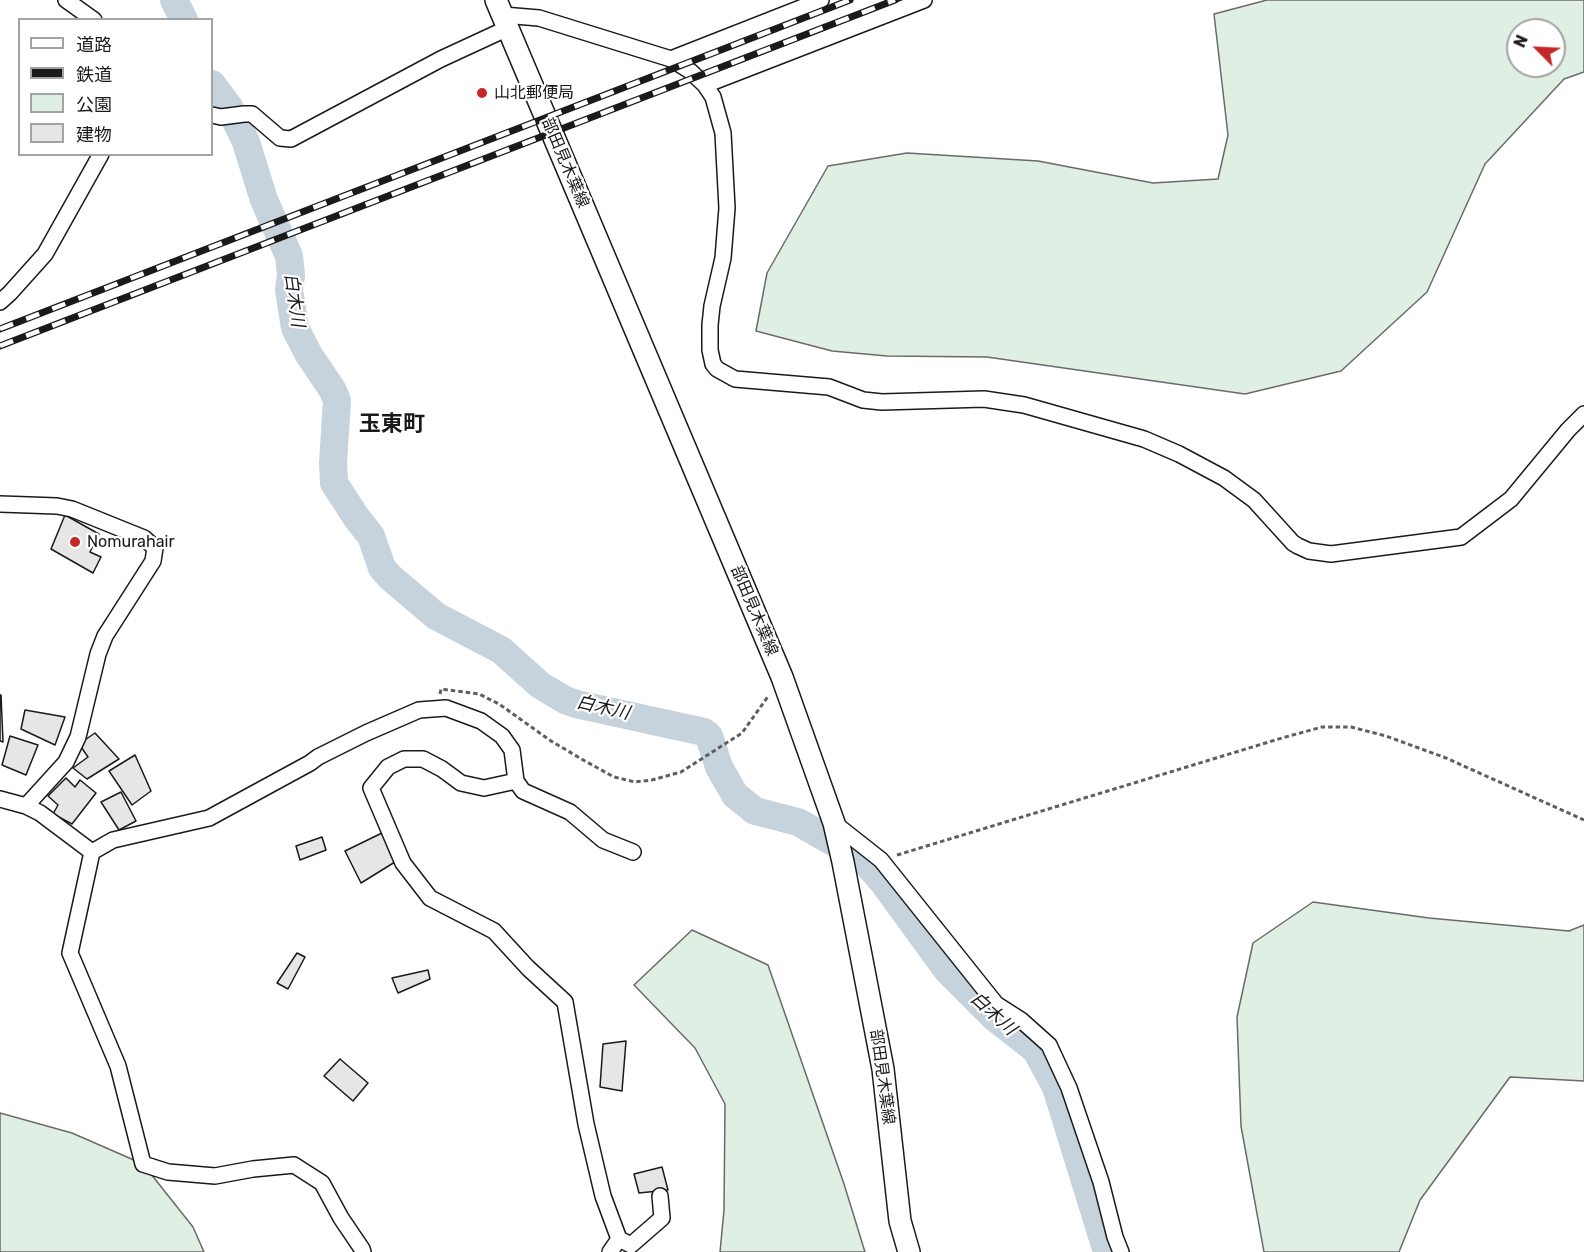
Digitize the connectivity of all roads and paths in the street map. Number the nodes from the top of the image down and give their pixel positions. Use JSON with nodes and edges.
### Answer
{"nodes":[{"id":1,"x":66,"y":0,"type":"edge"},
{"id":2,"x":821,"y":0,"type":"edge"},
{"id":3,"x":924,"y":0,"type":"edge"},
{"id":4,"x":502,"y":14,"type":"edge"},
{"id":5,"x":91,"y":18,"type":"edge"},
{"id":6,"x":671,"y":59,"type":"junction"},
{"id":7,"x":705,"y":85,"type":"junction"},
{"id":8,"x":216,"y":116,"type":"edge"},
{"id":9,"x":100,"y":156,"type":"edge"},
{"id":10,"x":0,"y":302,"type":"edge"},
{"id":11,"x":1584,"y":414,"type":"edge"},
{"id":12,"x":0,"y":504,"type":"edge"},
{"id":13,"x":782,"y":677,"type":"junction"},
{"id":14,"x":435,"y":709,"type":"junction"},
{"id":15,"x":516,"y":781,"type":"junction"},
{"id":16,"x":0,"y":799,"type":"edge"},
{"id":17,"x":26,"y":806,"type":"junction"},
{"id":18,"x":1584,"y":820,"type":"edge"},
{"id":19,"x":835,"y":829,"type":"junction"},
{"id":20,"x":92,"y":852,"type":"junction"},
{"id":21,"x":633,"y":852,"type":"dead end"},
{"id":22,"x":880,"y":860,"type":"junction"},
{"id":23,"x":660,"y":1196,"type":"dead end"},
{"id":24,"x":614,"y":1246,"type":"edge"},
{"id":25,"x":363,"y":1252,"type":"edge"},
{"id":26,"x":909,"y":1252,"type":"edge"},
{"id":27,"x":1121,"y":1252,"type":"edge"}],
"edges":[{"from":1,"to":5,"type":"street"},
{"from":2,"to":6,"type":"street"},
{"from":3,"to":7,"type":"street"},
{"from":4,"to":6,"type":"street"},
{"from":4,"to":8,"type":"street"},
{"from":4,"to":13,"type":"main road","name":"部田見木葉線"},
{"from":6,"to":7,"type":"street"},
{"from":7,"to":11,"type":"street"},
{"from":9,"to":10,"type":"street"},
{"from":12,"to":17,"type":"street"},
{"from":13,"to":14,"type":"path"},
{"from":13,"to":19,"type":"main road","name":"部田見木葉線"},
{"from":14,"to":15,"type":"street"},
{"from":14,"to":20,"type":"street"},
{"from":15,"to":21,"type":"street"},
{"from":15,"to":24,"type":"street"},
{"from":16,"to":17,"type":"street"},
{"from":17,"to":20,"type":"street"},
{"from":18,"to":22,"type":"path"},
{"from":19,"to":22,"type":"street"},
{"from":19,"to":26,"type":"main road","name":"部田見木葉線"},
{"from":20,"to":25,"type":"street"},
{"from":22,"to":27,"type":"street"},
{"from":23,"to":24,"type":"street"}]}
